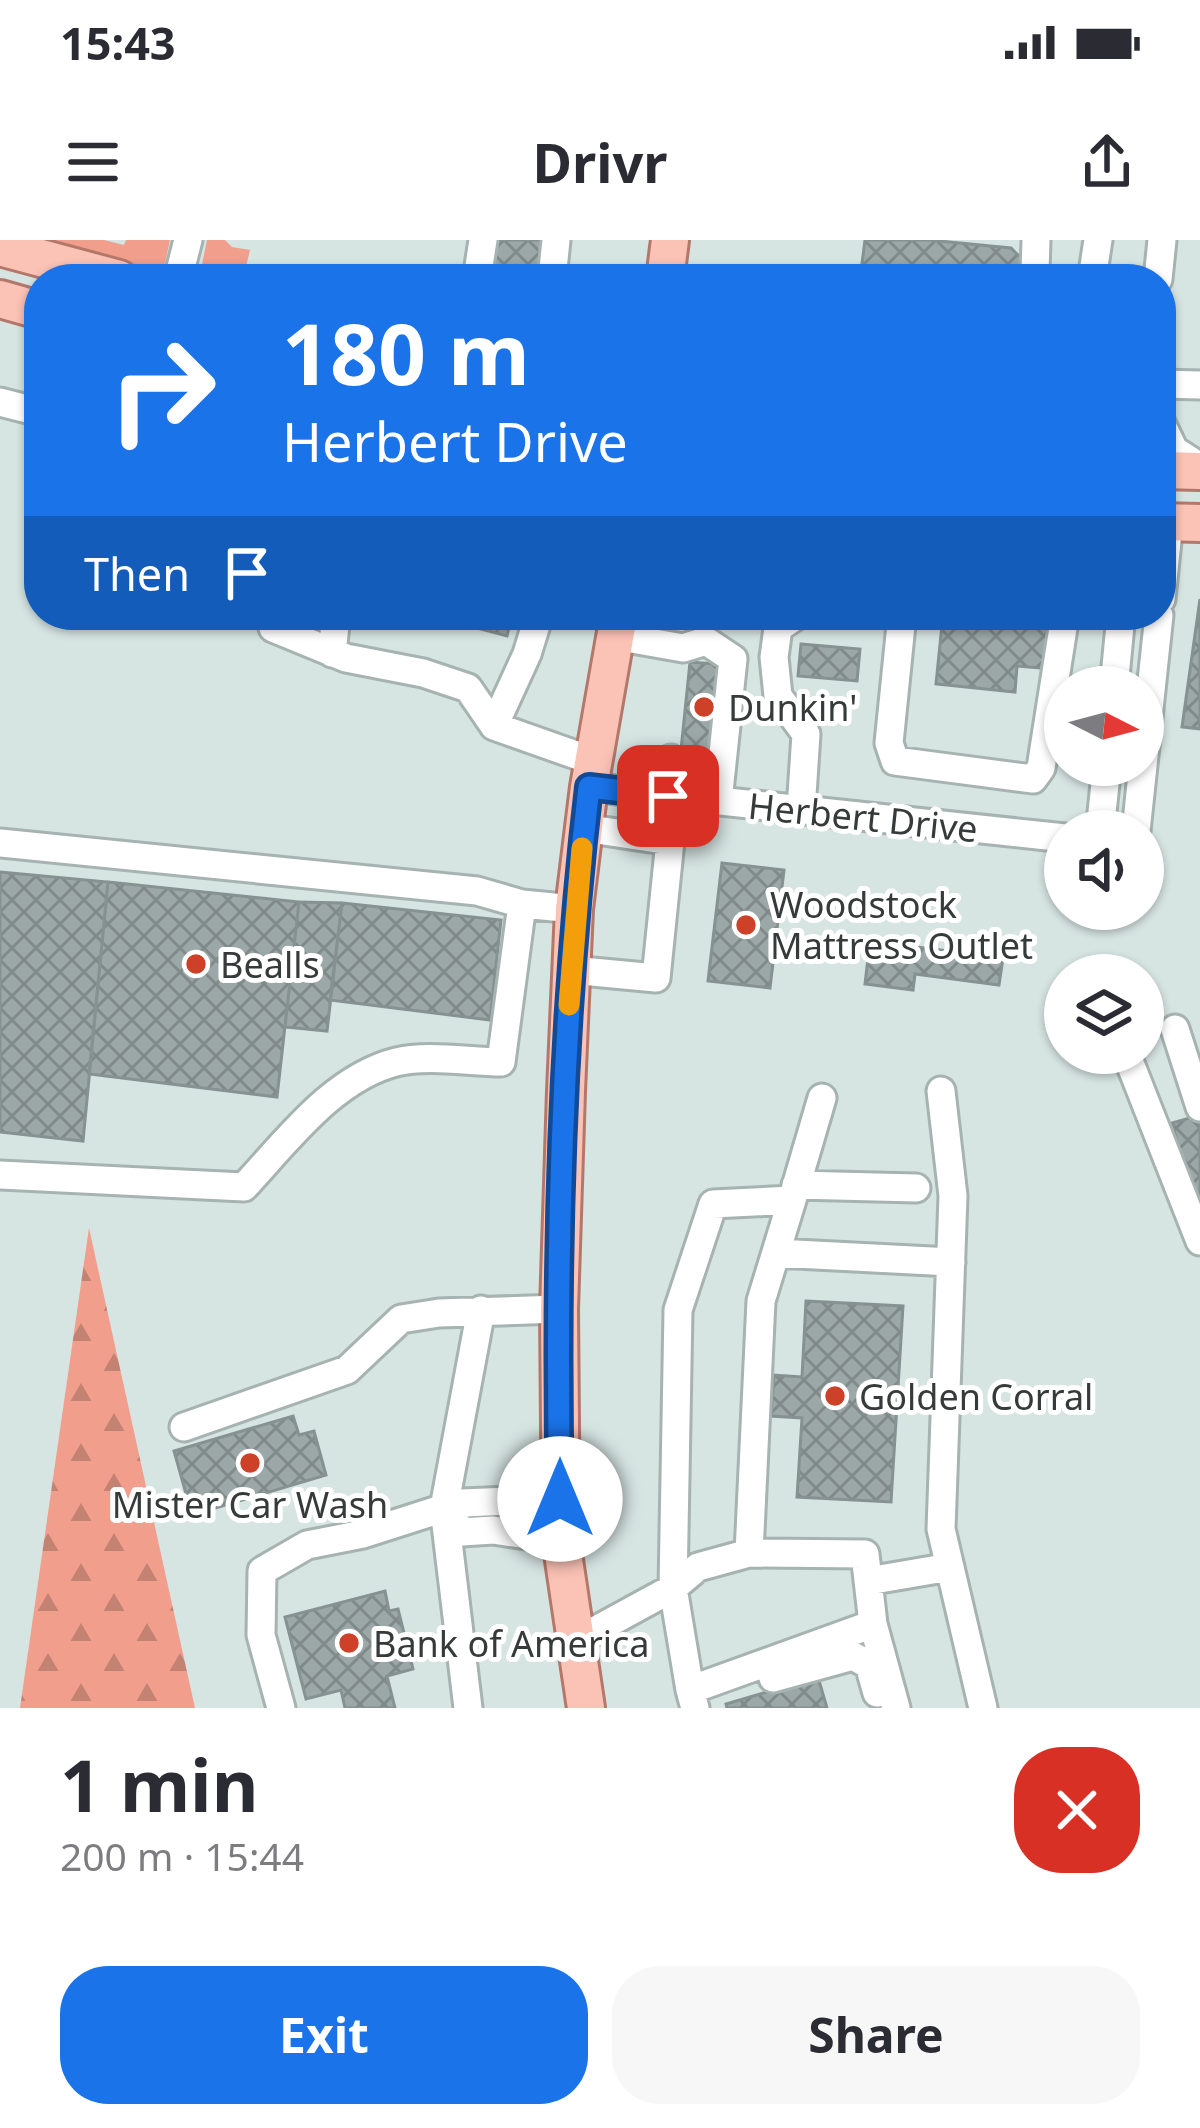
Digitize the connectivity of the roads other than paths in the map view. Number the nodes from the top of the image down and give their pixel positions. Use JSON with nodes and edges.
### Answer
{"nodes":[{"id":1,"x":0,"y":247,"type":"edge"},
{"id":2,"x":63,"y":264,"type":"edge"},
{"id":3,"x":278,"y":630,"type":"edge"},
{"id":4,"x":334,"y":630,"type":"edge"},
{"id":5,"x":534,"y":630,"type":"edge"},
{"id":6,"x":616,"y":630,"type":"edge"},
{"id":7,"x":629,"y":630,"type":"edge"},
{"id":8,"x":778,"y":630,"type":"edge"},
{"id":9,"x":900,"y":630,"type":"edge"},
{"id":10,"x":1063,"y":630,"type":"edge"},
{"id":11,"x":1120,"y":630,"type":"edge"},
{"id":12,"x":1157,"y":630,"type":"edge"},
{"id":13,"x":332,"y":652,"type":"junction"},
{"id":14,"x":1116,"y":666,"type":"edge"},
{"id":15,"x":494,"y":726,"type":"junction"},
{"id":16,"x":671,"y":759,"type":"dead end"},
{"id":17,"x":591,"y":774,"type":"junction"},
{"id":18,"x":668,"y":796,"type":"junction"},
{"id":19,"x":718,"y":801,"type":"junction"},
{"id":20,"x":801,"y":810,"type":"junction"},
{"id":21,"x":1138,"y":810,"type":"edge"},
{"id":22,"x":584,"y":828,"type":"junction"},
{"id":23,"x":1044,"y":836,"type":"edge"},
{"id":24,"x":0,"y":843,"type":"edge"},
{"id":25,"x":522,"y":904,"type":"junction"},
{"id":26,"x":574,"y":910,"type":"junction"},
{"id":27,"x":571,"y":970,"type":"junction"},
{"id":28,"x":1175,"y":1029,"type":"dead end"},
{"id":29,"x":1134,"y":1074,"type":"edge"},
{"id":30,"x":941,"y":1091,"type":"dead end"},
{"id":31,"x":822,"y":1098,"type":"dead end"},
{"id":32,"x":1200,"y":1107,"type":"edge"},
{"id":33,"x":0,"y":1175,"type":"edge"},
{"id":34,"x":916,"y":1188,"type":"dead end"},
{"id":35,"x":794,"y":1192,"type":"junction"},
{"id":36,"x":1200,"y":1241,"type":"edge"},
{"id":37,"x":776,"y":1253,"type":"junction"},
{"id":38,"x":951,"y":1262,"type":"junction"},
{"id":39,"x":559,"y":1309,"type":"junction"},
{"id":40,"x":482,"y":1310,"type":"junction"},
{"id":41,"x":184,"y":1427,"type":"dead end"},
{"id":42,"x":445,"y":1516,"type":"junction"},
{"id":43,"x":560,"y":1518,"type":"junction"},
{"id":44,"x":749,"y":1553,"type":"junction"},
{"id":45,"x":950,"y":1567,"type":"junction"},
{"id":46,"x":868,"y":1581,"type":"junction"},
{"id":47,"x":673,"y":1588,"type":"junction"},
{"id":48,"x":873,"y":1624,"type":"junction"},
{"id":49,"x":574,"y":1642,"type":"junction"},
{"id":50,"x":728,"y":1677,"type":"junction"},
{"id":51,"x":692,"y":1699,"type":"edge"},
{"id":52,"x":280,"y":1708,"type":"edge"},
{"id":53,"x":468,"y":1708,"type":"edge"},
{"id":54,"x":586,"y":1708,"type":"edge"},
{"id":55,"x":882,"y":1708,"type":"edge"},
{"id":56,"x":896,"y":1708,"type":"edge"},
{"id":57,"x":983,"y":1708,"type":"edge"}],
"edges":[{"from":1,"to":2,"type":"main road"},
{"from":3,"to":13,"type":"street"},
{"from":4,"to":13,"type":"street"},
{"from":5,"to":15,"type":"street"},
{"from":6,"to":17,"type":"main road"},
{"from":7,"to":19,"type":"street"},
{"from":8,"to":20,"type":"street"},
{"from":9,"to":10,"type":"street"},
{"from":11,"to":14,"type":"street"},
{"from":12,"to":21,"type":"street"},
{"from":13,"to":15,"type":"street"},
{"from":15,"to":17,"type":"street","name":"Herbert Drive"},
{"from":16,"to":18,"type":"street"},
{"from":17,"to":18,"type":"street","name":"Herbert Drive"},
{"from":17,"to":22,"type":"main road"},
{"from":18,"to":19,"type":"street","name":"Herbert Drive"},
{"from":19,"to":20,"type":"street","name":"Herbert Drive"},
{"from":20,"to":23,"type":"street","name":"Herbert Drive"},
{"from":22,"to":26,"type":"main road"},
{"from":22,"to":27,"type":"street"},
{"from":24,"to":25,"type":"street"},
{"from":25,"to":26,"type":"street"},
{"from":25,"to":33,"type":"street"},
{"from":26,"to":27,"type":"main road"},
{"from":27,"to":39,"type":"main road"},
{"from":28,"to":32,"type":"street"},
{"from":29,"to":36,"type":"street"},
{"from":30,"to":38,"type":"street"},
{"from":31,"to":35,"type":"street"},
{"from":34,"to":35,"type":"street"},
{"from":35,"to":37,"type":"street"},
{"from":35,"to":47,"type":"street"},
{"from":37,"to":38,"type":"street"},
{"from":37,"to":44,"type":"street"},
{"from":38,"to":45,"type":"street"},
{"from":39,"to":40,"type":"street"},
{"from":39,"to":43,"type":"main road"},
{"from":40,"to":41,"type":"street"},
{"from":40,"to":42,"type":"street"},
{"from":42,"to":43,"type":"street"},
{"from":42,"to":43,"type":"street"},
{"from":42,"to":52,"type":"street"},
{"from":42,"to":53,"type":"street"},
{"from":43,"to":49,"type":"main road"},
{"from":44,"to":46,"type":"street"},
{"from":44,"to":47,"type":"street"},
{"from":45,"to":46,"type":"street"},
{"from":45,"to":57,"type":"street"},
{"from":46,"to":48,"type":"street"},
{"from":47,"to":49,"type":"street"},
{"from":47,"to":51,"type":"street"},
{"from":48,"to":50,"type":"street"},
{"from":48,"to":56,"type":"street"},
{"from":49,"to":54,"type":"main road"},
{"from":50,"to":51,"type":"street"},
{"from":50,"to":55,"type":"street"}]}
